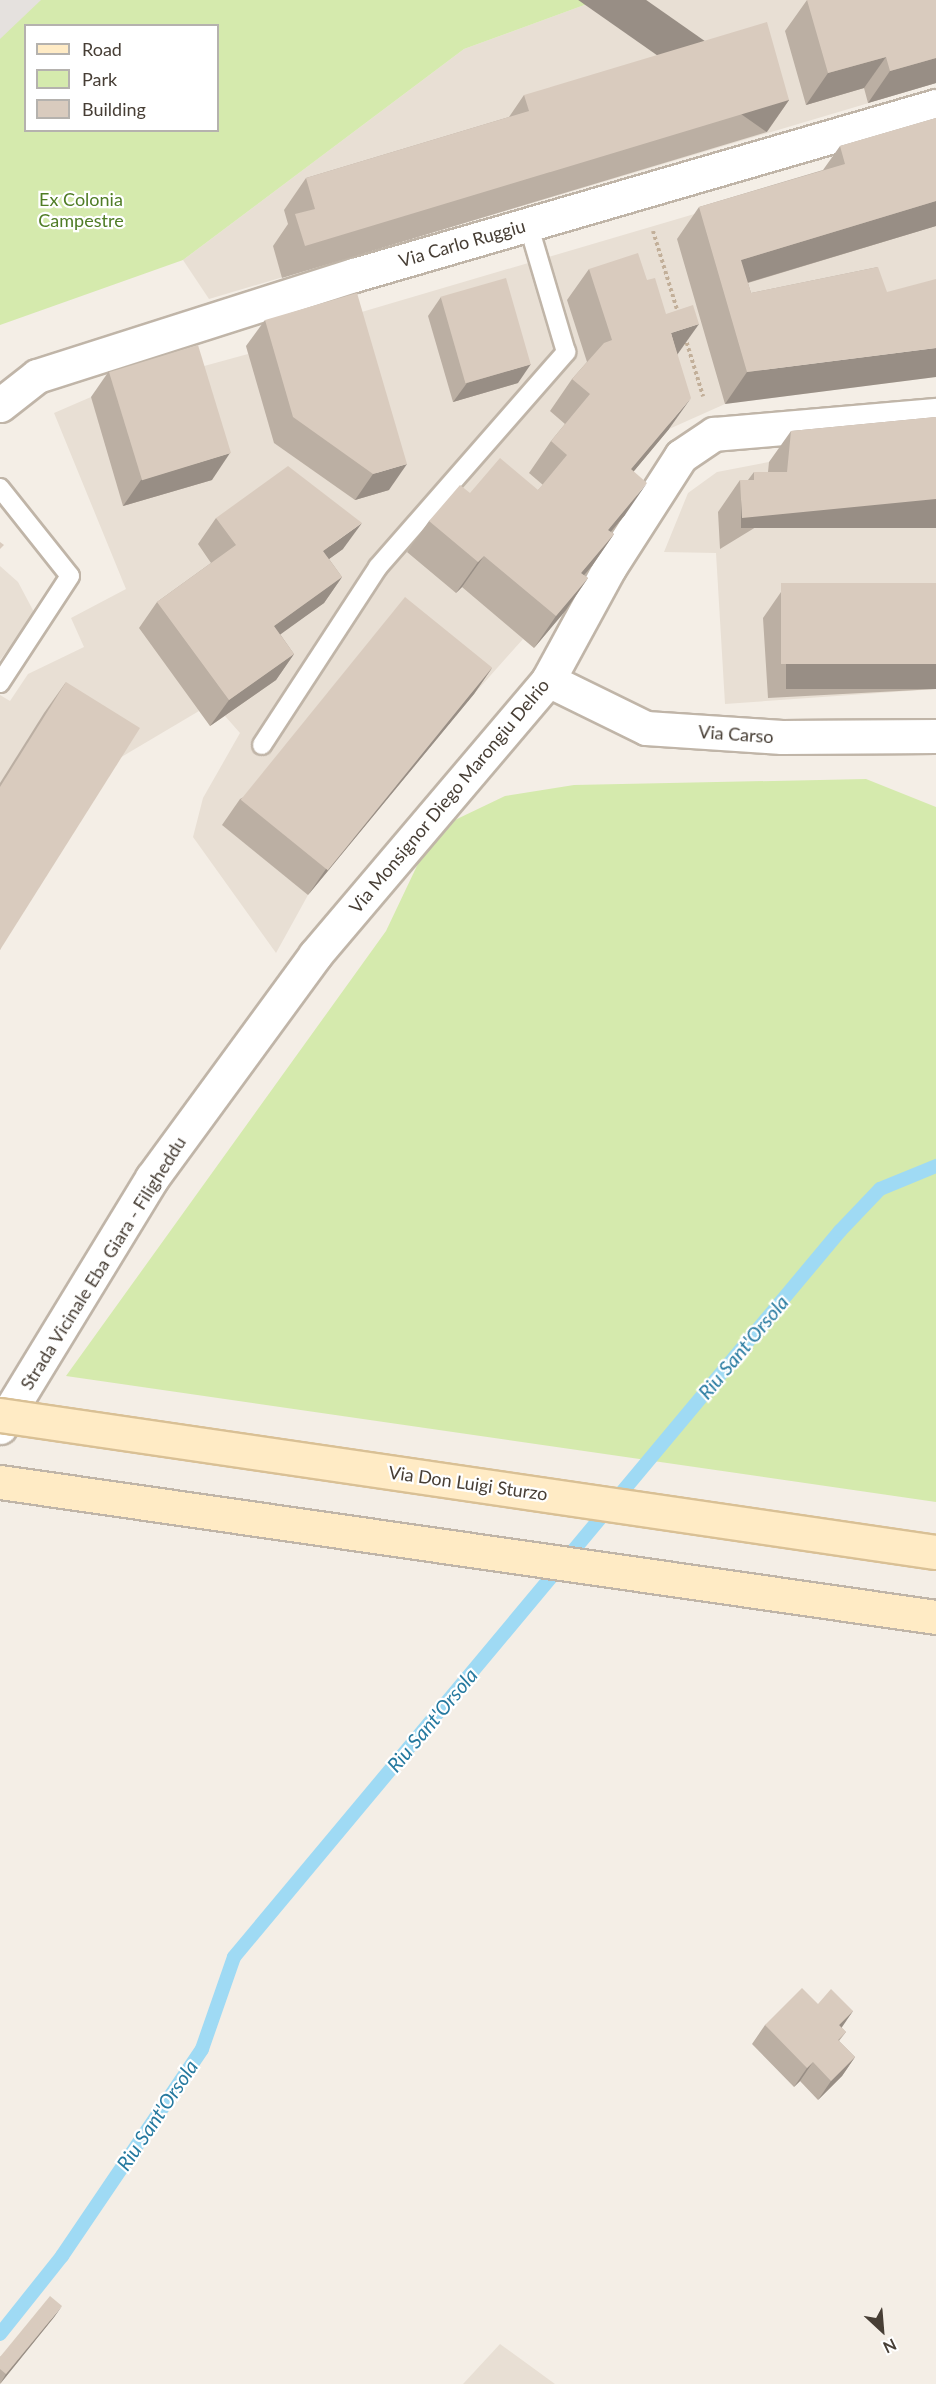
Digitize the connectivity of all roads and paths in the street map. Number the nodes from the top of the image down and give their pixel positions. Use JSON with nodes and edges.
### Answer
{"nodes":[{"id":1,"x":936,"y":106,"type":"edge"},
{"id":2,"x":642,"y":191,"type":"junction"},
{"id":3,"x":528,"y":224,"type":"junction"},
{"id":4,"x":0,"y":405,"type":"edge"},
{"id":5,"x":936,"y":415,"type":"edge"},
{"id":6,"x":714,"y":434,"type":"junction"},
{"id":7,"x":0,"y":488,"type":"edge"},
{"id":8,"x":548,"y":680,"type":"junction"},
{"id":9,"x":0,"y":683,"type":"edge"},
{"id":10,"x":936,"y":736,"type":"edge"},
{"id":11,"x":262,"y":745,"type":"dead end"},
{"id":12,"x":315,"y":955,"type":"joint"},
{"id":13,"x":0,"y":1415,"type":"edge"},
{"id":14,"x":0,"y":1427,"type":"edge"},
{"id":15,"x":0,"y":1482,"type":"edge"},
{"id":16,"x":936,"y":1552,"type":"edge"},
{"id":17,"x":936,"y":1617,"type":"edge"}],
"edges":[{"from":1,"to":2,"type":"street","name":"Via Carlo Ruggiu"},
{"from":2,"to":3,"type":"street","name":"Via Carlo Ruggiu"},
{"from":2,"to":6,"type":"path"},
{"from":3,"to":4,"type":"street","name":"Via Carlo Ruggiu"},
{"from":3,"to":11,"type":"lane"},
{"from":5,"to":6,"type":"street","name":"Via Monsignor Diego Marongiu Delrio"},
{"from":6,"to":8,"type":"street","name":"Via Monsignor Diego Marongiu Delrio"},
{"from":7,"to":9,"type":"lane"},
{"from":8,"to":10,"type":"street","name":"Via Carso"},
{"from":8,"to":12,"type":"street","name":"Via Monsignor Diego Marongiu Delrio"},
{"from":12,"to":14,"type":"street","name":"Strada Vicinale Eba Giara - Filigheddu"},
{"from":13,"to":16,"type":"main road","name":"Via Don Luigi Sturzo","bridge":true},
{"from":15,"to":17,"type":"main road"}]}
